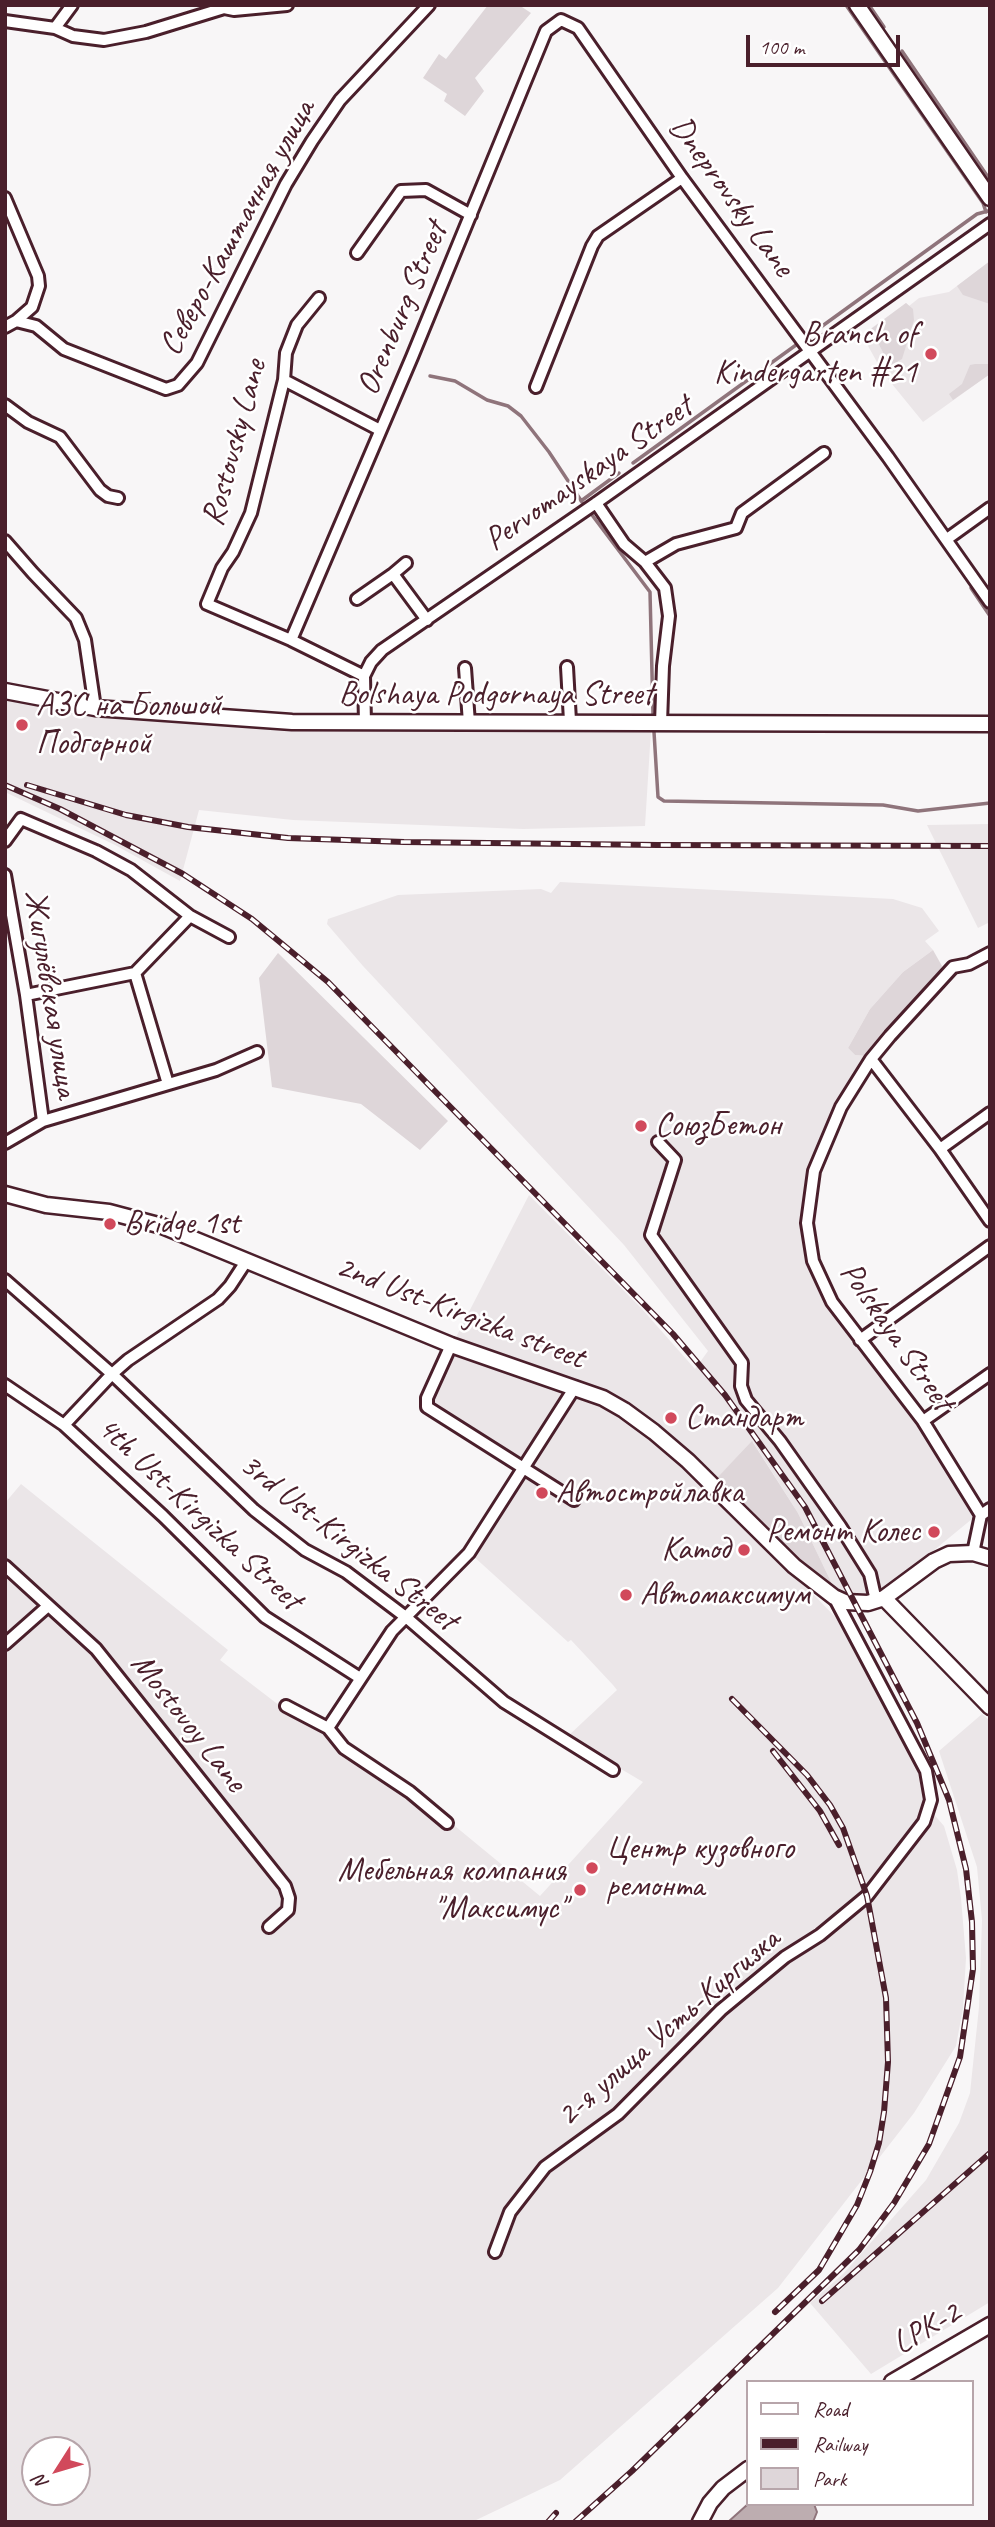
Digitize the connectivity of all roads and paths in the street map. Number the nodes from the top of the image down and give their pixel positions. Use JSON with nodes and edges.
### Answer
{"nodes":[{"id":1,"x":72,"y":5,"type":"edge"},
{"id":2,"x":287,"y":5,"type":"edge"},
{"id":3,"x":429,"y":5,"type":"edge"},
{"id":4,"x":858,"y":5,"type":"edge"},
{"id":5,"x":224,"y":7,"type":"edge"},
{"id":6,"x":5,"y":20,"type":"edge"},
{"id":7,"x":55,"y":28,"type":"junction"},
{"id":8,"x":578,"y":28,"type":"joint"},
{"id":9,"x":682,"y":178,"type":"junction"},
{"id":10,"x":5,"y":198,"type":"edge"},
{"id":11,"x":990,"y":198,"type":"edge"},
{"id":12,"x":471,"y":215,"type":"junction"},
{"id":13,"x":990,"y":224,"type":"edge"},
{"id":14,"x":357,"y":253,"type":"dead end"},
{"id":15,"x":319,"y":298,"type":"dead end"},
{"id":16,"x":16,"y":321,"type":"junction"},
{"id":17,"x":5,"y":327,"type":"edge"},
{"id":18,"x":810,"y":350,"type":"junction"},
{"id":19,"x":284,"y":380,"type":"junction"},
{"id":20,"x":536,"y":387,"type":"dead end"},
{"id":21,"x":5,"y":405,"type":"edge"},
{"id":22,"x":380,"y":430,"type":"junction"},
{"id":23,"x":824,"y":453,"type":"dead end"},
{"id":24,"x":118,"y":498,"type":"dead end"},
{"id":25,"x":596,"y":503,"type":"junction"},
{"id":26,"x":990,"y":508,"type":"edge"},
{"id":27,"x":947,"y":539,"type":"junction"},
{"id":28,"x":5,"y":541,"type":"edge"},
{"id":29,"x":645,"y":562,"type":"junction"},
{"id":30,"x":406,"y":564,"type":"dead end"},
{"id":31,"x":393,"y":574,"type":"junction"},
{"id":32,"x":357,"y":598,"type":"dead end"},
{"id":33,"x":990,"y":602,"type":"edge"},
{"id":34,"x":426,"y":620,"type":"junction"},
{"id":35,"x":290,"y":640,"type":"junction"},
{"id":36,"x":567,"y":667,"type":"dead end"},
{"id":37,"x":465,"y":668,"type":"dead end"},
{"id":38,"x":364,"y":676,"type":"junction"},
{"id":39,"x":5,"y":691,"type":"edge"},
{"id":40,"x":95,"y":708,"type":"junction"},
{"id":41,"x":570,"y":721,"type":"junction"},
{"id":42,"x":365,"y":723,"type":"junction"},
{"id":43,"x":469,"y":723,"type":"junction"},
{"id":44,"x":661,"y":723,"type":"junction"},
{"id":45,"x":990,"y":724,"type":"edge"},
{"id":46,"x":5,"y":841,"type":"edge"},
{"id":47,"x":5,"y":875,"type":"edge"},
{"id":48,"x":190,"y":916,"type":"junction"},
{"id":49,"x":229,"y":937,"type":"dead end"},
{"id":50,"x":990,"y":953,"type":"edge"},
{"id":51,"x":135,"y":973,"type":"junction"},
{"id":52,"x":26,"y":995,"type":"junction"},
{"id":53,"x":257,"y":1052,"type":"dead end"},
{"id":54,"x":871,"y":1059,"type":"junction"},
{"id":55,"x":168,"y":1084,"type":"junction"},
{"id":56,"x":990,"y":1112,"type":"edge"},
{"id":57,"x":43,"y":1121,"type":"junction"},
{"id":58,"x":658,"y":1142,"type":"dead end"},
{"id":59,"x":5,"y":1143,"type":"edge"},
{"id":60,"x":940,"y":1149,"type":"junction"},
{"id":61,"x":5,"y":1194,"type":"edge"},
{"id":62,"x":990,"y":1221,"type":"edge"},
{"id":63,"x":990,"y":1246,"type":"edge"},
{"id":64,"x":247,"y":1260,"type":"junction"},
{"id":65,"x":5,"y":1280,"type":"edge"},
{"id":66,"x":860,"y":1340,"type":"junction"},
{"id":67,"x":451,"y":1345,"type":"junction"},
{"id":68,"x":112,"y":1374,"type":"junction"},
{"id":69,"x":990,"y":1374,"type":"edge"},
{"id":70,"x":5,"y":1385,"type":"edge"},
{"id":71,"x":575,"y":1387,"type":"junction"},
{"id":72,"x":923,"y":1421,"type":"junction"},
{"id":73,"x":64,"y":1425,"type":"junction"},
{"id":74,"x":525,"y":1467,"type":"junction"},
{"id":75,"x":574,"y":1500,"type":"dead end"},
{"id":76,"x":986,"y":1512,"type":"edge"},
{"id":77,"x":983,"y":1556,"type":"edge"},
{"id":78,"x":5,"y":1566,"type":"edge"},
{"id":79,"x":834,"y":1597,"type":"junction"},
{"id":80,"x":880,"y":1600,"type":"junction"},
{"id":81,"x":48,"y":1606,"type":"junction"},
{"id":82,"x":407,"y":1618,"type":"junction"},
{"id":83,"x":5,"y":1644,"type":"edge"},
{"id":84,"x":360,"y":1678,"type":"junction"},
{"id":85,"x":286,"y":1706,"type":"dead end"},
{"id":86,"x":990,"y":1707,"type":"edge"},
{"id":87,"x":327,"y":1728,"type":"junction"},
{"id":88,"x":613,"y":1770,"type":"dead end"},
{"id":89,"x":447,"y":1823,"type":"dead end"},
{"id":90,"x":269,"y":1927,"type":"dead end"},
{"id":91,"x":495,"y":2252,"type":"dead end"},
{"id":92,"x":990,"y":2325,"type":"edge"},
{"id":93,"x":895,"y":2380,"type":"edge"},
{"id":94,"x":746,"y":2471,"type":"edge"},
{"id":95,"x":701,"y":2522,"type":"edge"}],
"edges":[{"from":1,"to":7,"type":"street"},
{"from":2,"to":5,"type":"street"},
{"from":3,"to":16,"type":"street","name":"Северо-Каштачная улица"},
{"from":4,"to":11,"type":"main road"},
{"from":5,"to":7,"type":"street"},
{"from":6,"to":7,"type":"street"},
{"from":8,"to":9,"type":"street","name":"Dneprovsky Lane"},
{"from":8,"to":12,"type":"street","name":"Orenburg Street"},
{"from":9,"to":18,"type":"street","name":"Dneprovsky Lane"},
{"from":9,"to":20,"type":"street"},
{"from":10,"to":16,"type":"street"},
{"from":12,"to":14,"type":"street"},
{"from":12,"to":22,"type":"street","name":"Orenburg Street"},
{"from":13,"to":18,"type":"street","name":"Pervomayskaya Street"},
{"from":15,"to":19,"type":"street","name":"Rostovsky Lane"},
{"from":16,"to":17,"type":"street"},
{"from":18,"to":25,"type":"street","name":"Pervomayskaya Street"},
{"from":18,"to":27,"type":"street","name":"Dneprovsky Lane"},
{"from":19,"to":22,"type":"street"},
{"from":19,"to":35,"type":"street","name":"Rostovsky Lane"},
{"from":21,"to":24,"type":"street"},
{"from":22,"to":35,"type":"street","name":"Orenburg Street"},
{"from":23,"to":29,"type":"street"},
{"from":25,"to":29,"type":"street"},
{"from":25,"to":34,"type":"street","name":"Pervomayskaya Street"},
{"from":26,"to":27,"type":"street"},
{"from":27,"to":33,"type":"street","name":"Dneprovsky Lane"},
{"from":28,"to":40,"type":"street"},
{"from":29,"to":44,"type":"street"},
{"from":30,"to":31,"type":"street"},
{"from":31,"to":32,"type":"street"},
{"from":31,"to":34,"type":"street"},
{"from":34,"to":38,"type":"street","name":"Pervomayskaya Street"},
{"from":35,"to":38,"type":"street"},
{"from":36,"to":41,"type":"street"},
{"from":37,"to":43,"type":"street"},
{"from":38,"to":42,"type":"street"},
{"from":39,"to":40,"type":"main road","name":"Bolshaya Podgornaya Street"},
{"from":40,"to":42,"type":"main road","name":"Bolshaya Podgornaya Street"},
{"from":41,"to":43,"type":"main road","name":"Bolshaya Podgornaya Street"},
{"from":41,"to":44,"type":"main road","name":"Bolshaya Podgornaya Street"},
{"from":42,"to":43,"type":"main road","name":"Bolshaya Podgornaya Street"},
{"from":44,"to":45,"type":"main road","name":"Bolshaya Podgornaya Street"},
{"from":46,"to":48,"type":"street"},
{"from":47,"to":52,"type":"street","name":"Жигулёвская улица"},
{"from":48,"to":49,"type":"street"},
{"from":48,"to":51,"type":"street"},
{"from":50,"to":54,"type":"street","name":"Polskaya Street"},
{"from":51,"to":52,"type":"street"},
{"from":51,"to":55,"type":"street"},
{"from":52,"to":57,"type":"street","name":"Жигулёвская улица"},
{"from":53,"to":55,"type":"street"},
{"from":54,"to":60,"type":"street"},
{"from":54,"to":66,"type":"street","name":"Polskaya Street"},
{"from":55,"to":57,"type":"street"},
{"from":56,"to":60,"type":"street"},
{"from":57,"to":59,"type":"street"},
{"from":58,"to":80,"type":"street"},
{"from":60,"to":62,"type":"street"},
{"from":61,"to":64,"type":"main road","name":"2nd Ust-Kirgizka street"},
{"from":63,"to":66,"type":"street"},
{"from":64,"to":67,"type":"main road","name":"2nd Ust-Kirgizka street"},
{"from":64,"to":68,"type":"street"},
{"from":65,"to":68,"type":"street","name":"3rd Ust-Kirgizka Street"},
{"from":66,"to":72,"type":"street","name":"Polskaya Street"},
{"from":67,"to":71,"type":"main road","name":"2nd Ust-Kirgizka street"},
{"from":67,"to":74,"type":"street"},
{"from":68,"to":73,"type":"street"},
{"from":68,"to":82,"type":"street","name":"3rd Ust-Kirgizka Street"},
{"from":69,"to":72,"type":"street"},
{"from":70,"to":73,"type":"street","name":"4th Ust-Kirgizka Street"},
{"from":71,"to":74,"type":"street"},
{"from":71,"to":79,"type":"main road","name":"2nd Ust-Kirgizka street"},
{"from":72,"to":76,"type":"street","name":"Polskaya Street"},
{"from":73,"to":84,"type":"street","name":"4th Ust-Kirgizka Street"},
{"from":74,"to":75,"type":"street"},
{"from":74,"to":82,"type":"street"},
{"from":76,"to":77,"type":"street"},
{"from":77,"to":80,"type":"main road"},
{"from":78,"to":81,"type":"street","name":"Mostovoy Lane"},
{"from":79,"to":80,"type":"main road"},
{"from":79,"to":91,"type":"street","name":"2-я улица Усть-Киргизка"},
{"from":80,"to":86,"type":"main road"},
{"from":81,"to":83,"type":"street"},
{"from":81,"to":90,"type":"street","name":"Mostovoy Lane"},
{"from":82,"to":84,"type":"street"},
{"from":82,"to":88,"type":"street","name":"3rd Ust-Kirgizka Street"},
{"from":84,"to":87,"type":"street"},
{"from":85,"to":87,"type":"street"},
{"from":87,"to":89,"type":"street"},
{"from":92,"to":93,"type":"main road","name":"LPK-2"},
{"from":94,"to":95,"type":"main road"}]}
